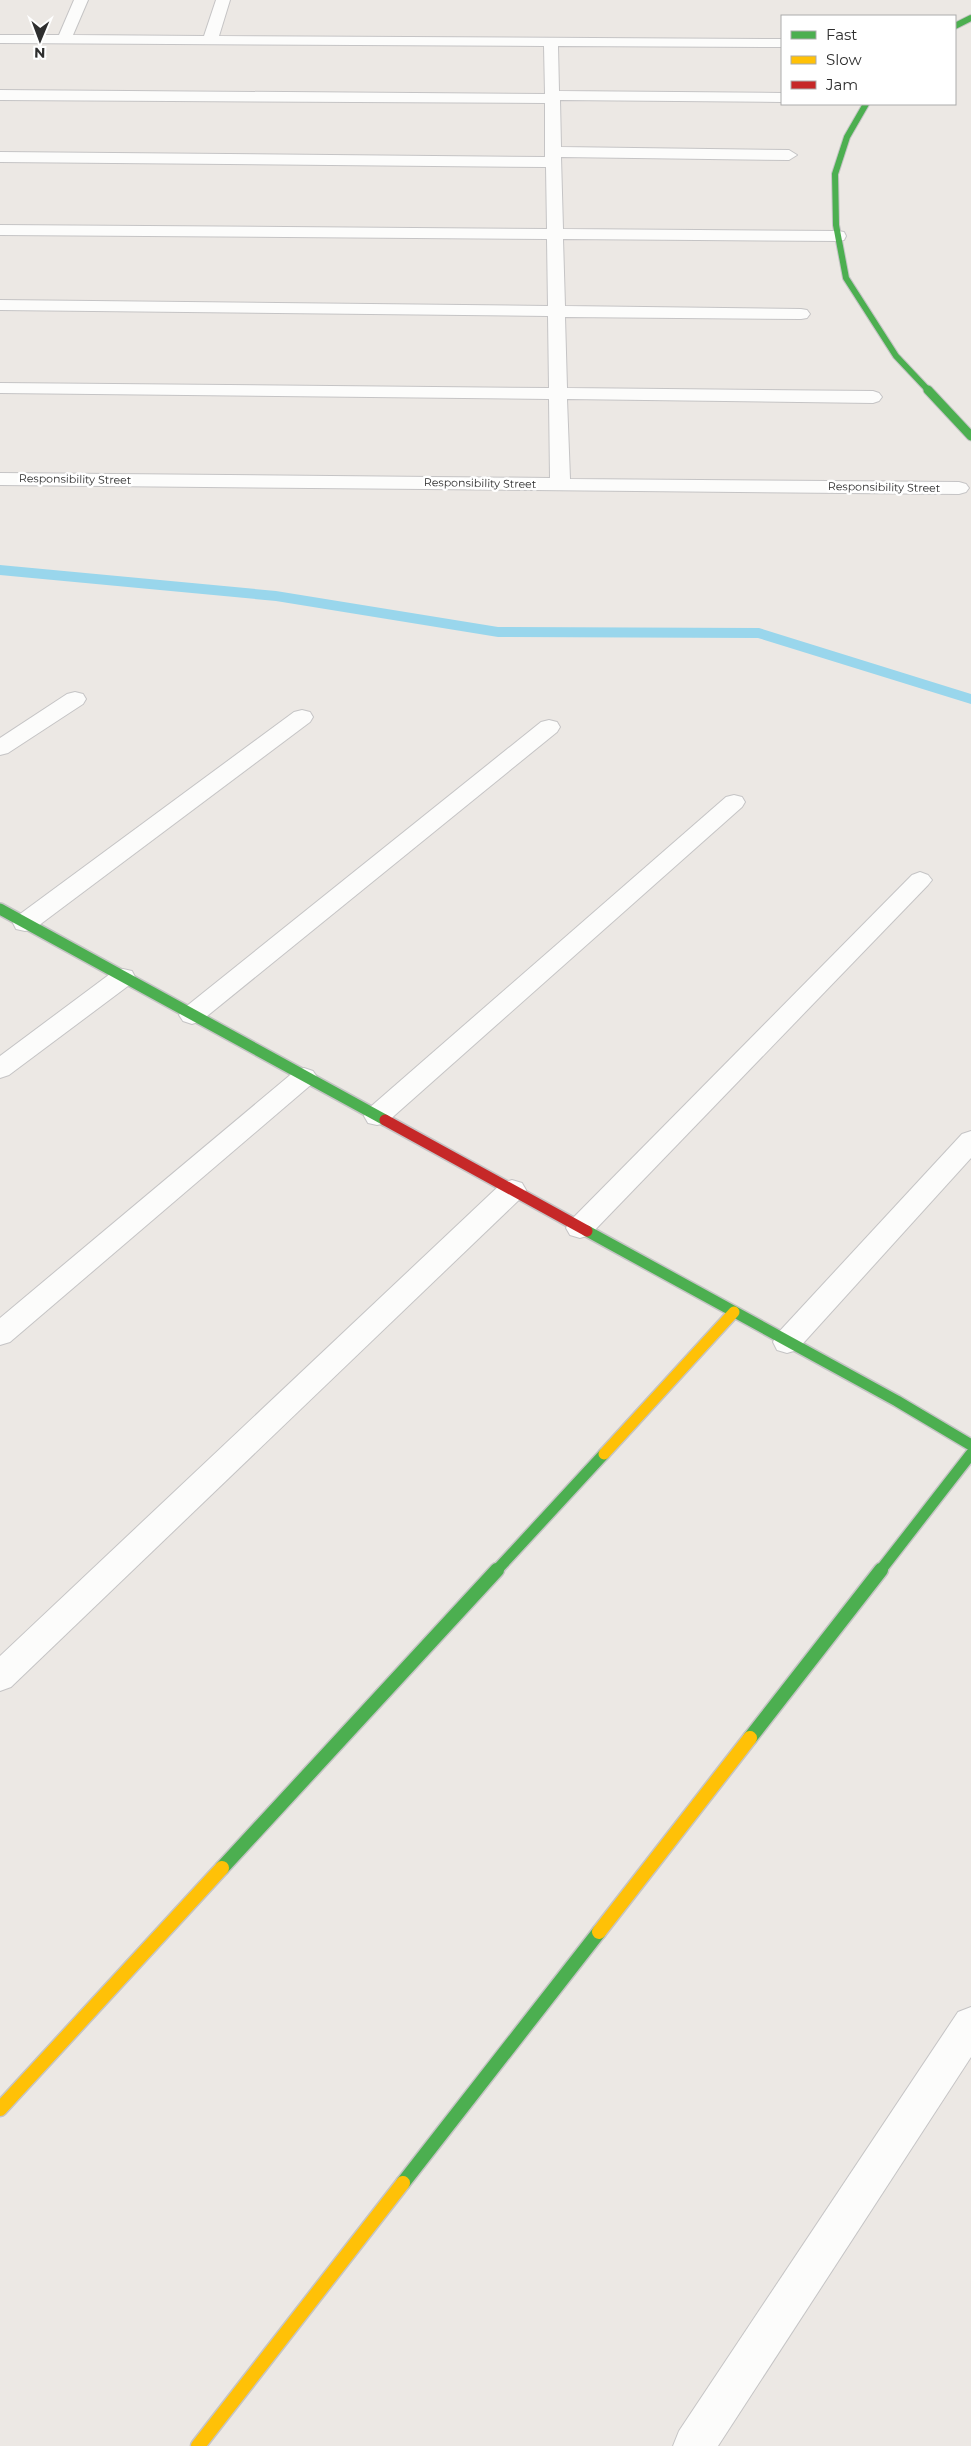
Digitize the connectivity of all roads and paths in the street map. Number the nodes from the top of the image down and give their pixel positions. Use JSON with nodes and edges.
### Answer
{"nodes":[{"id":1,"x":81,"y":0,"type":"edge"},
{"id":2,"x":223,"y":0,"type":"edge"},
{"id":3,"x":971,"y":18,"type":"edge"},
{"id":4,"x":956,"y":26,"type":"edge"},
{"id":5,"x":0,"y":39,"type":"edge"},
{"id":6,"x":64,"y":39,"type":"junction"},
{"id":7,"x":210,"y":40,"type":"junction"},
{"id":8,"x":551,"y":42,"type":"junction"},
{"id":9,"x":781,"y":43,"type":"edge"},
{"id":10,"x":0,"y":95,"type":"edge"},
{"id":11,"x":553,"y":97,"type":"junction"},
{"id":12,"x":781,"y":97,"type":"edge"},
{"id":13,"x":865,"y":105,"type":"edge"},
{"id":14,"x":789,"y":155,"type":"dead end"},
{"id":15,"x":0,"y":157,"type":"edge"},
{"id":16,"x":554,"y":157,"type":"junction"},
{"id":17,"x":0,"y":230,"type":"edge"},
{"id":18,"x":555,"y":234,"type":"junction"},
{"id":19,"x":838,"y":236,"type":"junction"},
{"id":20,"x":0,"y":305,"type":"edge"},
{"id":21,"x":556,"y":310,"type":"junction"},
{"id":22,"x":801,"y":314,"type":"dead end"},
{"id":23,"x":0,"y":388,"type":"edge"},
{"id":24,"x":558,"y":393,"type":"junction"},
{"id":25,"x":873,"y":397,"type":"dead end"},
{"id":26,"x":971,"y":436,"type":"edge"},
{"id":27,"x":0,"y":479,"type":"edge"},
{"id":28,"x":560,"y":484,"type":"junction"},
{"id":29,"x":959,"y":488,"type":"dead end"},
{"id":30,"x":74,"y":699,"type":"dead end"},
{"id":31,"x":302,"y":718,"type":"dead end"},
{"id":32,"x":549,"y":727,"type":"dead end"},
{"id":33,"x":0,"y":748,"type":"edge"},
{"id":34,"x":734,"y":802,"type":"dead end"},
{"id":35,"x":920,"y":880,"type":"dead end"},
{"id":36,"x":0,"y":909,"type":"edge"},
{"id":37,"x":25,"y":923,"type":"junction"},
{"id":38,"x":123,"y":977,"type":"junction"},
{"id":39,"x":192,"y":1015,"type":"junction"},
{"id":40,"x":0,"y":1069,"type":"edge"},
{"id":41,"x":304,"y":1077,"type":"junction"},
{"id":42,"x":377,"y":1116,"type":"junction"},
{"id":43,"x":971,"y":1140,"type":"edge"},
{"id":44,"x":512,"y":1190,"type":"junction"},
{"id":45,"x":580,"y":1228,"type":"junction"},
{"id":46,"x":734,"y":1312,"type":"junction"},
{"id":47,"x":0,"y":1334,"type":"edge"},
{"id":48,"x":787,"y":1342,"type":"junction"},
{"id":49,"x":971,"y":1445,"type":"edge"},
{"id":50,"x":971,"y":1454,"type":"edge"},
{"id":51,"x":0,"y":1677,"type":"edge"},
{"id":52,"x":971,"y":2025,"type":"edge"},
{"id":53,"x":0,"y":2109,"type":"edge"},
{"id":54,"x":198,"y":2446,"type":"edge"},
{"id":55,"x":694,"y":2446,"type":"edge"}],
"edges":[{"from":1,"to":6,"type":"street"},
{"from":2,"to":7,"type":"street"},
{"from":3,"to":4,"type":"street"},
{"from":5,"to":6,"type":"street"},
{"from":6,"to":7,"type":"street"},
{"from":7,"to":8,"type":"street"},
{"from":8,"to":9,"type":"street"},
{"from":8,"to":11,"type":"street"},
{"from":10,"to":11,"type":"street"},
{"from":11,"to":12,"type":"street"},
{"from":11,"to":16,"type":"street"},
{"from":13,"to":19,"type":"street"},
{"from":14,"to":16,"type":"street"},
{"from":15,"to":16,"type":"street"},
{"from":16,"to":18,"type":"street"},
{"from":17,"to":18,"type":"street"},
{"from":18,"to":19,"type":"street"},
{"from":18,"to":21,"type":"street"},
{"from":19,"to":26,"type":"street"},
{"from":20,"to":21,"type":"street"},
{"from":21,"to":22,"type":"street"},
{"from":21,"to":24,"type":"street"},
{"from":23,"to":24,"type":"street"},
{"from":24,"to":25,"type":"street"},
{"from":24,"to":28,"type":"street"},
{"from":27,"to":28,"type":"street","name":"Responsibility Street"},
{"from":28,"to":29,"type":"street","name":"Responsibility Street"},
{"from":30,"to":33,"type":"street"},
{"from":31,"to":37,"type":"street"},
{"from":32,"to":39,"type":"street"},
{"from":34,"to":42,"type":"street"},
{"from":35,"to":45,"type":"street"},
{"from":36,"to":37,"type":"street"},
{"from":37,"to":38,"type":"street"},
{"from":38,"to":39,"type":"street"},
{"from":38,"to":40,"type":"street"},
{"from":39,"to":41,"type":"street"},
{"from":41,"to":42,"type":"street"},
{"from":41,"to":47,"type":"street"},
{"from":42,"to":44,"type":"street"},
{"from":43,"to":48,"type":"street"},
{"from":44,"to":45,"type":"street"},
{"from":44,"to":51,"type":"street"},
{"from":45,"to":46,"type":"street"},
{"from":46,"to":48,"type":"street"},
{"from":46,"to":53,"type":"street"},
{"from":48,"to":49,"type":"street"},
{"from":50,"to":54,"type":"street"},
{"from":52,"to":55,"type":"street"}]}
